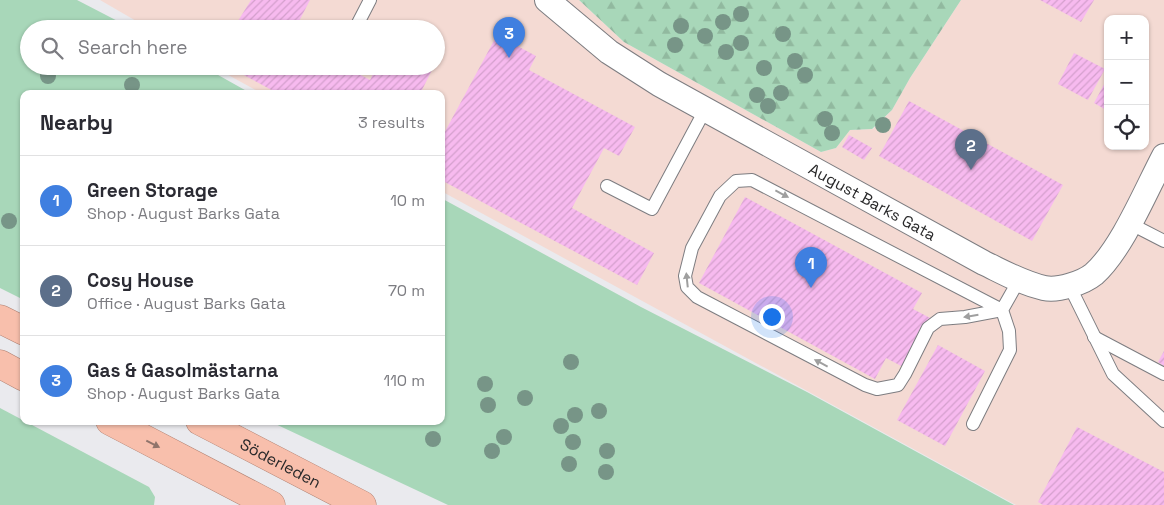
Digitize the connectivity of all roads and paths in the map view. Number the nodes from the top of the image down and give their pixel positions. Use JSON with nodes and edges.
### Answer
{"nodes":[{"id":1,"x":370,"y":0,"type":"edge"},
{"id":2,"x":547,"y":0,"type":"edge"},
{"id":3,"x":360,"y":20,"type":"edge"},
{"id":4,"x":705,"y":110,"type":"junction"},
{"id":5,"x":1164,"y":156,"type":"edge"},
{"id":6,"x":608,"y":186,"type":"dead end"},
{"id":7,"x":1129,"y":223,"type":"junction"},
{"id":8,"x":1164,"y":242,"type":"edge"},
{"id":9,"x":1019,"y":280,"type":"junction"},
{"id":10,"x":1069,"y":286,"type":"junction"},
{"id":11,"x":1002,"y":310,"type":"junction"},
{"id":12,"x":0,"y":319,"type":"edge"},
{"id":13,"x":20,"y":329,"type":"edge"},
{"id":14,"x":1094,"y":337,"type":"junction"},
{"id":15,"x":0,"y":364,"type":"edge"},
{"id":16,"x":1164,"y":374,"type":"edge"},
{"id":17,"x":20,"y":375,"type":"edge"},
{"id":18,"x":1164,"y":421,"type":"edge"},
{"id":19,"x":973,"y":424,"type":"dead end"},
{"id":20,"x":118,"y":425,"type":"edge"},
{"id":21,"x":208,"y":425,"type":"edge"},
{"id":22,"x":291,"y":468,"type":"junction"},
{"id":23,"x":268,"y":504,"type":"edge"},
{"id":24,"x":362,"y":505,"type":"edge"},
{"id":25,"x":386,"y":505,"type":"edge"}],
"edges":[{"from":1,"to":3,"type":"lane"},
{"from":2,"to":4,"type":"street","name":"August Barks Gata"},
{"from":4,"to":6,"type":"lane"},
{"from":4,"to":9,"type":"street","name":"August Barks Gata"},
{"from":5,"to":7,"type":"street","name":"August Barks Gata"},
{"from":7,"to":8,"type":"lane"},
{"from":7,"to":10,"type":"street","name":"August Barks Gata"},
{"from":9,"to":10,"type":"street","name":"August Barks Gata"},
{"from":9,"to":11,"type":"lane"},
{"from":10,"to":14,"type":"lane"},
{"from":11,"to":11,"type":"lane","one_way":true},
{"from":11,"to":19,"type":"lane"},
{"from":12,"to":13,"type":"highway"},
{"from":14,"to":16,"type":"lane"},
{"from":14,"to":18,"type":"lane"},
{"from":15,"to":17,"type":"highway"},
{"from":20,"to":23,"type":"highway","one_way":true},
{"from":21,"to":22,"type":"highway","name":"Söderleden"},
{"from":22,"to":24,"type":"highway","name":"Söderleden"},
{"from":22,"to":25,"type":"highway"}]}
